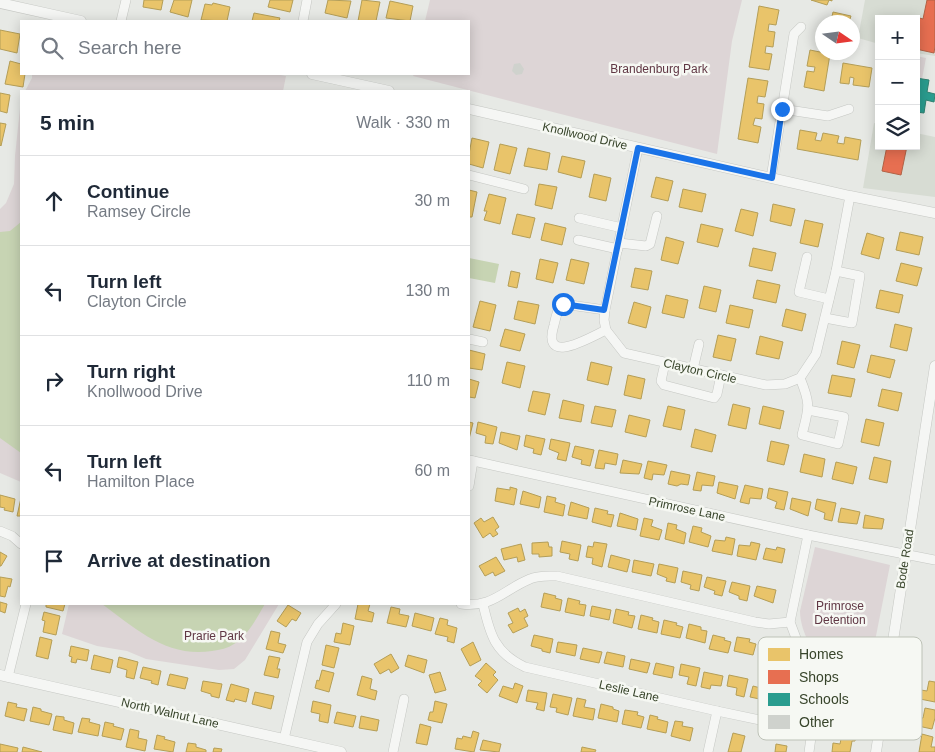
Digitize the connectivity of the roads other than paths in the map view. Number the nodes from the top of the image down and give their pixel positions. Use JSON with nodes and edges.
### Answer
{"nodes":[{"id":1,"x":126,"y":0,"type":"edge"},
{"id":2,"x":307,"y":0,"type":"edge"},
{"id":3,"x":0,"y":3,"type":"edge"},
{"id":4,"x":76,"y":20,"type":"edge"},
{"id":5,"x":121,"y":20,"type":"edge"},
{"id":6,"x":303,"y":20,"type":"edge"},
{"id":7,"x":801,"y":27,"type":"dead end"},
{"id":8,"x":317,"y":75,"type":"edge"},
{"id":9,"x":385,"y":90,"type":"edge"},
{"id":10,"x":470,"y":109,"type":"edge"},
{"id":11,"x":782,"y":109,"type":"junction"},
{"id":12,"x":850,"y":110,"type":"dead end"},
{"id":13,"x":638,"y":148,"type":"junction"},
{"id":14,"x":470,"y":175,"type":"edge"},
{"id":15,"x":772,"y":178,"type":"junction"},
{"id":16,"x":524,"y":189,"type":"dead end"},
{"id":17,"x":850,"y":196,"type":"junction"},
{"id":18,"x":935,"y":213,"type":"edge"},
{"id":19,"x":657,"y":216,"type":"dead end"},
{"id":20,"x":579,"y":218,"type":"dead end"},
{"id":21,"x":622,"y":228,"type":"junction"},
{"id":22,"x":578,"y":240,"type":"dead end"},
{"id":23,"x":618,"y":246,"type":"junction"},
{"id":24,"x":807,"y":257,"type":"dead end"},
{"id":25,"x":836,"y":271,"type":"junction"},
{"id":26,"x":829,"y":299,"type":"junction"},
{"id":27,"x":604,"y":310,"type":"junction"},
{"id":28,"x":825,"y":318,"type":"junction"},
{"id":29,"x":606,"y":330,"type":"junction"},
{"id":30,"x":470,"y":339,"type":"edge"},
{"id":31,"x":483,"y":342,"type":"dead end"},
{"id":32,"x":699,"y":344,"type":"dead end"},
{"id":33,"x":665,"y":363,"type":"junction"},
{"id":34,"x":935,"y":366,"type":"edge"},
{"id":35,"x":693,"y":369,"type":"junction"},
{"id":36,"x":721,"y":375,"type":"junction"},
{"id":37,"x":800,"y":378,"type":"junction"},
{"id":38,"x":808,"y":410,"type":"junction"},
{"id":39,"x":471,"y":461,"type":"edge"},
{"id":40,"x":470,"y":474,"type":"edge"},
{"id":41,"x":0,"y":531,"type":"edge"},
{"id":42,"x":808,"y":536,"type":"junction"},
{"id":43,"x":20,"y":543,"type":"edge"},
{"id":44,"x":906,"y":555,"type":"junction"},
{"id":45,"x":935,"y":560,"type":"edge"},
{"id":46,"x":470,"y":604,"type":"edge"},
{"id":47,"x":483,"y":604,"type":"junction"},
{"id":48,"x":26,"y":605,"type":"edge"},
{"id":49,"x":335,"y":605,"type":"edge"},
{"id":50,"x":790,"y":622,"type":"junction"},
{"id":51,"x":796,"y":637,"type":"edge"},
{"id":52,"x":894,"y":637,"type":"edge"},
{"id":53,"x":4,"y":676,"type":"edge"},
{"id":54,"x":404,"y":699,"type":"dead end"},
{"id":55,"x":717,"y":711,"type":"junction"},
{"id":56,"x":758,"y":720,"type":"edge"},
{"id":57,"x":284,"y":739,"type":"junction"},
{"id":58,"x":341,"y":752,"type":"edge"},
{"id":59,"x":393,"y":752,"type":"edge"},
{"id":60,"x":708,"y":752,"type":"edge"}],
"edges":[{"from":1,"to":5,"type":"street"},
{"from":2,"to":6,"type":"street"},
{"from":3,"to":4,"type":"street"},
{"from":7,"to":11,"type":"street"},
{"from":8,"to":9,"type":"street"},
{"from":10,"to":13,"type":"street","name":"Knollwood Drive"},
{"from":11,"to":12,"type":"street"},
{"from":11,"to":15,"type":"street"},
{"from":13,"to":15,"type":"street","name":"Knollwood Drive"},
{"from":13,"to":21,"type":"street"},
{"from":14,"to":16,"type":"street"},
{"from":15,"to":17,"type":"street","name":"Knollwood Drive"},
{"from":17,"to":18,"type":"street","name":"Knollwood Drive"},
{"from":17,"to":25,"type":"street"},
{"from":19,"to":23,"type":"street"},
{"from":20,"to":21,"type":"street"},
{"from":21,"to":23,"type":"street"},
{"from":22,"to":23,"type":"street"},
{"from":23,"to":27,"type":"street"},
{"from":24,"to":26,"type":"street"},
{"from":25,"to":26,"type":"street"},
{"from":25,"to":28,"type":"street"},
{"from":26,"to":28,"type":"street"},
{"from":27,"to":29,"type":"street"},
{"from":27,"to":29,"type":"street"},
{"from":28,"to":37,"type":"street"},
{"from":29,"to":33,"type":"street","name":"Clayton Circle"},
{"from":30,"to":31,"type":"street"},
{"from":32,"to":35,"type":"street"},
{"from":33,"to":35,"type":"street","name":"Clayton Circle"},
{"from":33,"to":36,"type":"street"},
{"from":34,"to":44,"type":"street","name":"Bode Road"},
{"from":35,"to":36,"type":"street","name":"Clayton Circle"},
{"from":36,"to":37,"type":"street","name":"Clayton Circle"},
{"from":37,"to":38,"type":"street"},
{"from":38,"to":38,"type":"street"},
{"from":39,"to":40,"type":"street"},
{"from":39,"to":42,"type":"street","name":"Primrose Lane"},
{"from":41,"to":43,"type":"street"},
{"from":42,"to":44,"type":"street","name":"Primrose Lane"},
{"from":42,"to":50,"type":"street"},
{"from":44,"to":45,"type":"street","name":"Primrose Lane"},
{"from":44,"to":52,"type":"street","name":"Bode Road"},
{"from":46,"to":47,"type":"street"},
{"from":47,"to":50,"type":"street"},
{"from":47,"to":55,"type":"street","name":"Leslie Lane"},
{"from":48,"to":53,"type":"street"},
{"from":49,"to":57,"type":"street"},
{"from":50,"to":51,"type":"street"},
{"from":53,"to":57,"type":"street","name":"North Walnut Lane"},
{"from":54,"to":59,"type":"street"},
{"from":55,"to":56,"type":"street","name":"Leslie Lane"},
{"from":55,"to":60,"type":"street"},
{"from":57,"to":58,"type":"street","name":"North Walnut Lane"}]}
